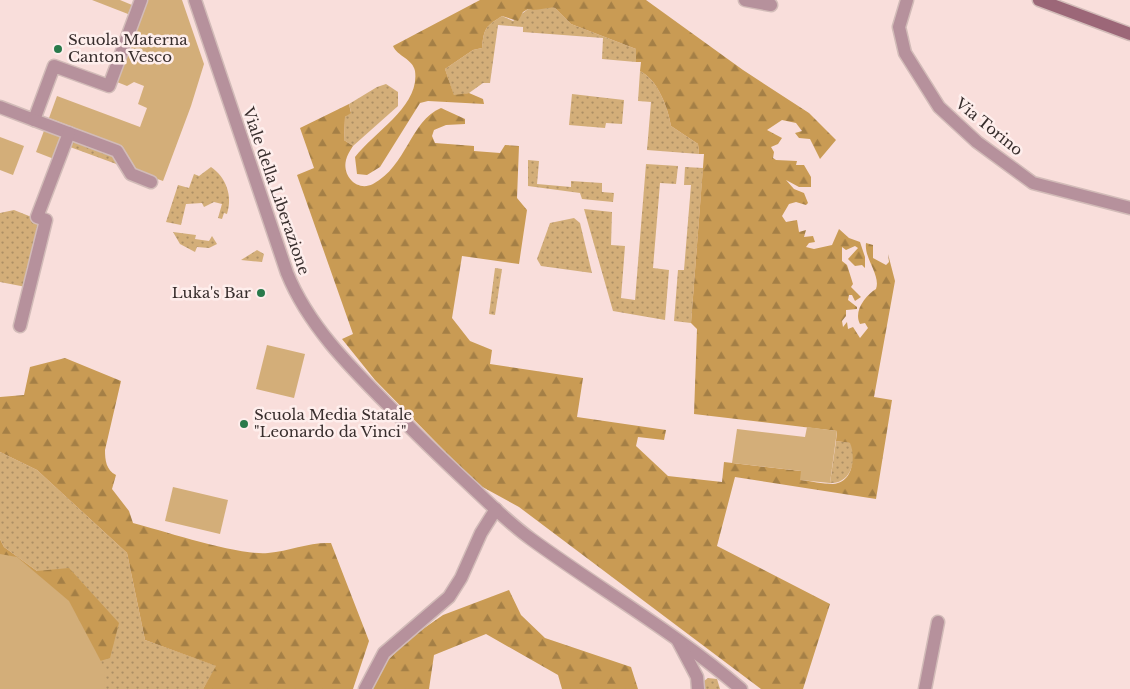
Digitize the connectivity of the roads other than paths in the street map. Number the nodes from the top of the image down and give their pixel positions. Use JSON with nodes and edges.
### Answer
{"nodes":[{"id":1,"x":141,"y":0,"type":"edge"},
{"id":2,"x":195,"y":0,"type":"edge"},
{"id":3,"x":746,"y":0,"type":"edge"},
{"id":4,"x":907,"y":0,"type":"edge"},
{"id":5,"x":1042,"y":0,"type":"edge"},
{"id":6,"x":772,"y":5,"type":"dead end"},
{"id":7,"x":1130,"y":34,"type":"edge"},
{"id":8,"x":0,"y":107,"type":"edge"},
{"id":9,"x":34,"y":120,"type":"junction"},
{"id":10,"x":69,"y":133,"type":"junction"},
{"id":11,"x":151,"y":182,"type":"dead end"},
{"id":12,"x":1130,"y":208,"type":"edge"},
{"id":13,"x":20,"y":326,"type":"dead end"},
{"id":14,"x":496,"y":509,"type":"junction"},
{"id":15,"x":938,"y":622,"type":"dead end"},
{"id":16,"x":677,"y":638,"type":"junction"},
{"id":17,"x":364,"y":689,"type":"edge"},
{"id":18,"x":698,"y":689,"type":"edge"},
{"id":19,"x":741,"y":689,"type":"edge"},
{"id":20,"x":925,"y":689,"type":"edge"}],
"edges":[{"from":1,"to":9,"type":"street"},
{"from":2,"to":14,"type":"street","name":"Viale della Liberazione"},
{"from":3,"to":6,"type":"street"},
{"from":4,"to":12,"type":"street","name":"Via Torino"},
{"from":5,"to":7,"type":"street"},
{"from":8,"to":9,"type":"street"},
{"from":9,"to":10,"type":"street"},
{"from":10,"to":11,"type":"street"},
{"from":10,"to":13,"type":"street"},
{"from":14,"to":16,"type":"street","name":"Viale della Liberazione"},
{"from":14,"to":17,"type":"street"},
{"from":15,"to":20,"type":"street"},
{"from":16,"to":18,"type":"street"},
{"from":16,"to":19,"type":"street","name":"Viale della Liberazione"}]}
